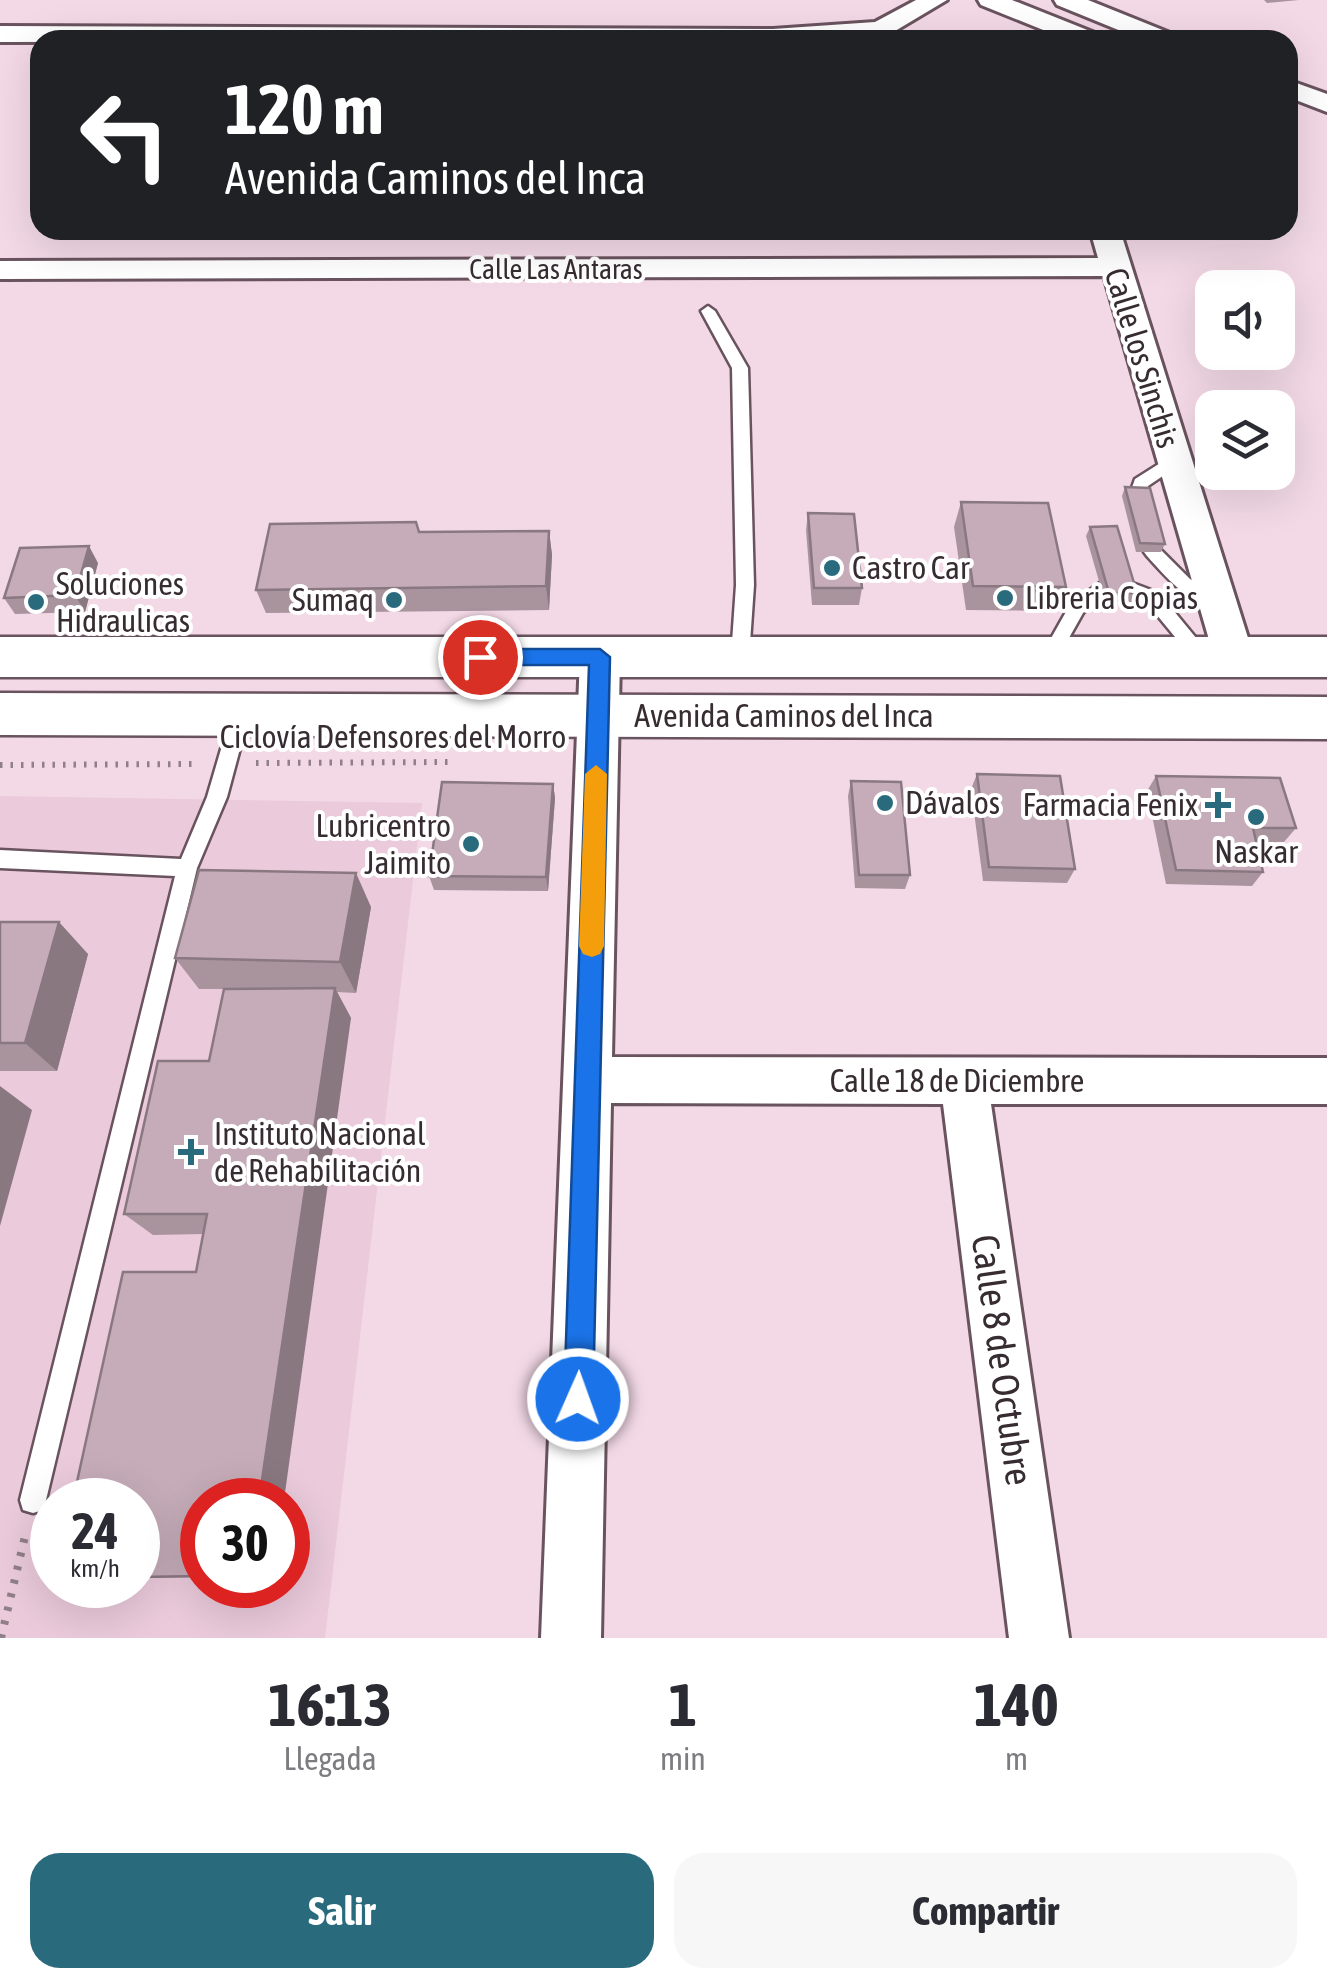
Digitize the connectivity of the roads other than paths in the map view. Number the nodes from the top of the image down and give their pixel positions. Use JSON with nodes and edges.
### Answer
{"nodes":[{"id":1,"x":934,"y":0,"type":"edge"},
{"id":2,"x":990,"y":0,"type":"edge"},
{"id":3,"x":1066,"y":0,"type":"edge"},
{"id":4,"x":869,"y":30,"type":"edge"},
{"id":5,"x":1065,"y":30,"type":"edge"},
{"id":6,"x":1141,"y":30,"type":"edge"},
{"id":7,"x":0,"y":34,"type":"edge"},
{"id":8,"x":30,"y":34,"type":"edge"},
{"id":9,"x":1298,"y":92,"type":"edge"},
{"id":10,"x":1327,"y":104,"type":"edge"},
{"id":11,"x":1107,"y":240,"type":"edge"},
{"id":12,"x":1113,"y":267,"type":"junction"},
{"id":13,"x":0,"y":270,"type":"edge"},
{"id":14,"x":708,"y":312,"type":"dead end"},
{"id":15,"x":1173,"y":461,"type":"junction"},
{"id":16,"x":1137,"y":496,"type":"edge"},
{"id":17,"x":1153,"y":552,"type":"edge"},
{"id":18,"x":1101,"y":589,"type":"edge"},
{"id":19,"x":1130,"y":590,"type":"edge"},
{"id":20,"x":1217,"y":601,"type":"junction"},
{"id":21,"x":1050,"y":656,"type":"junction"},
{"id":22,"x":1218,"y":656,"type":"junction"},
{"id":23,"x":0,"y":657,"type":"edge"},
{"id":24,"x":600,"y":657,"type":"junction"},
{"id":25,"x":740,"y":657,"type":"junction"},
{"id":26,"x":1327,"y":657,"type":"edge"},
{"id":27,"x":0,"y":714,"type":"edge"},
{"id":28,"x":240,"y":714,"type":"junction"},
{"id":29,"x":598,"y":715,"type":"junction"},
{"id":30,"x":1327,"y":718,"type":"edge"},
{"id":31,"x":0,"y":859,"type":"edge"},
{"id":32,"x":187,"y":868,"type":"junction"},
{"id":33,"x":588,"y":1080,"type":"junction"},
{"id":34,"x":1327,"y":1081,"type":"edge"},
{"id":35,"x":964,"y":1082,"type":"junction"},
{"id":36,"x":38,"y":1478,"type":"edge"},
{"id":37,"x":572,"y":1638,"type":"edge"},
{"id":38,"x":1040,"y":1638,"type":"edge"}],
"edges":[{"from":1,"to":4,"type":"street"},
{"from":2,"to":5,"type":"street"},
{"from":3,"to":6,"type":"street"},
{"from":7,"to":8,"type":"street"},
{"from":9,"to":10,"type":"street"},
{"from":11,"to":12,"type":"street","name":"Calle los Sinchis"},
{"from":12,"to":13,"type":"street","name":"Calle Las Antaras"},
{"from":12,"to":15,"type":"street","name":"Calle los Sinchis"},
{"from":14,"to":25,"type":"lane"},
{"from":15,"to":16,"type":"lane"},
{"from":15,"to":20,"type":"street","name":"Calle los Sinchis"},
{"from":17,"to":20,"type":"lane"},
{"from":18,"to":21,"type":"lane"},
{"from":19,"to":22,"type":"lane"},
{"from":20,"to":22,"type":"street","name":"Calle los Sinchis"},
{"from":21,"to":22,"type":"main road","name":"Avenida Caminos del Inca"},
{"from":21,"to":25,"type":"main road","name":"Avenida Caminos del Inca"},
{"from":22,"to":26,"type":"main road","name":"Avenida Caminos del Inca"},
{"from":23,"to":24,"type":"main road","name":"Avenida Caminos del Inca"},
{"from":24,"to":25,"type":"main road","name":"Avenida Caminos del Inca"},
{"from":24,"to":29,"type":"street"},
{"from":27,"to":28,"type":"main road","name":"Avenida Caminos del Inca"},
{"from":28,"to":29,"type":"main road","name":"Avenida Caminos del Inca"},
{"from":28,"to":32,"type":"lane"},
{"from":29,"to":30,"type":"main road","name":"Avenida Caminos del Inca"},
{"from":29,"to":33,"type":"street"},
{"from":31,"to":32,"type":"lane"},
{"from":32,"to":36,"type":"lane"},
{"from":33,"to":35,"type":"street","name":"Calle 18 de Diciembre"},
{"from":33,"to":37,"type":"street"},
{"from":34,"to":35,"type":"street","name":"Calle 18 de Diciembre"},
{"from":35,"to":38,"type":"street","name":"Calle 8 de Octubre"}]}
